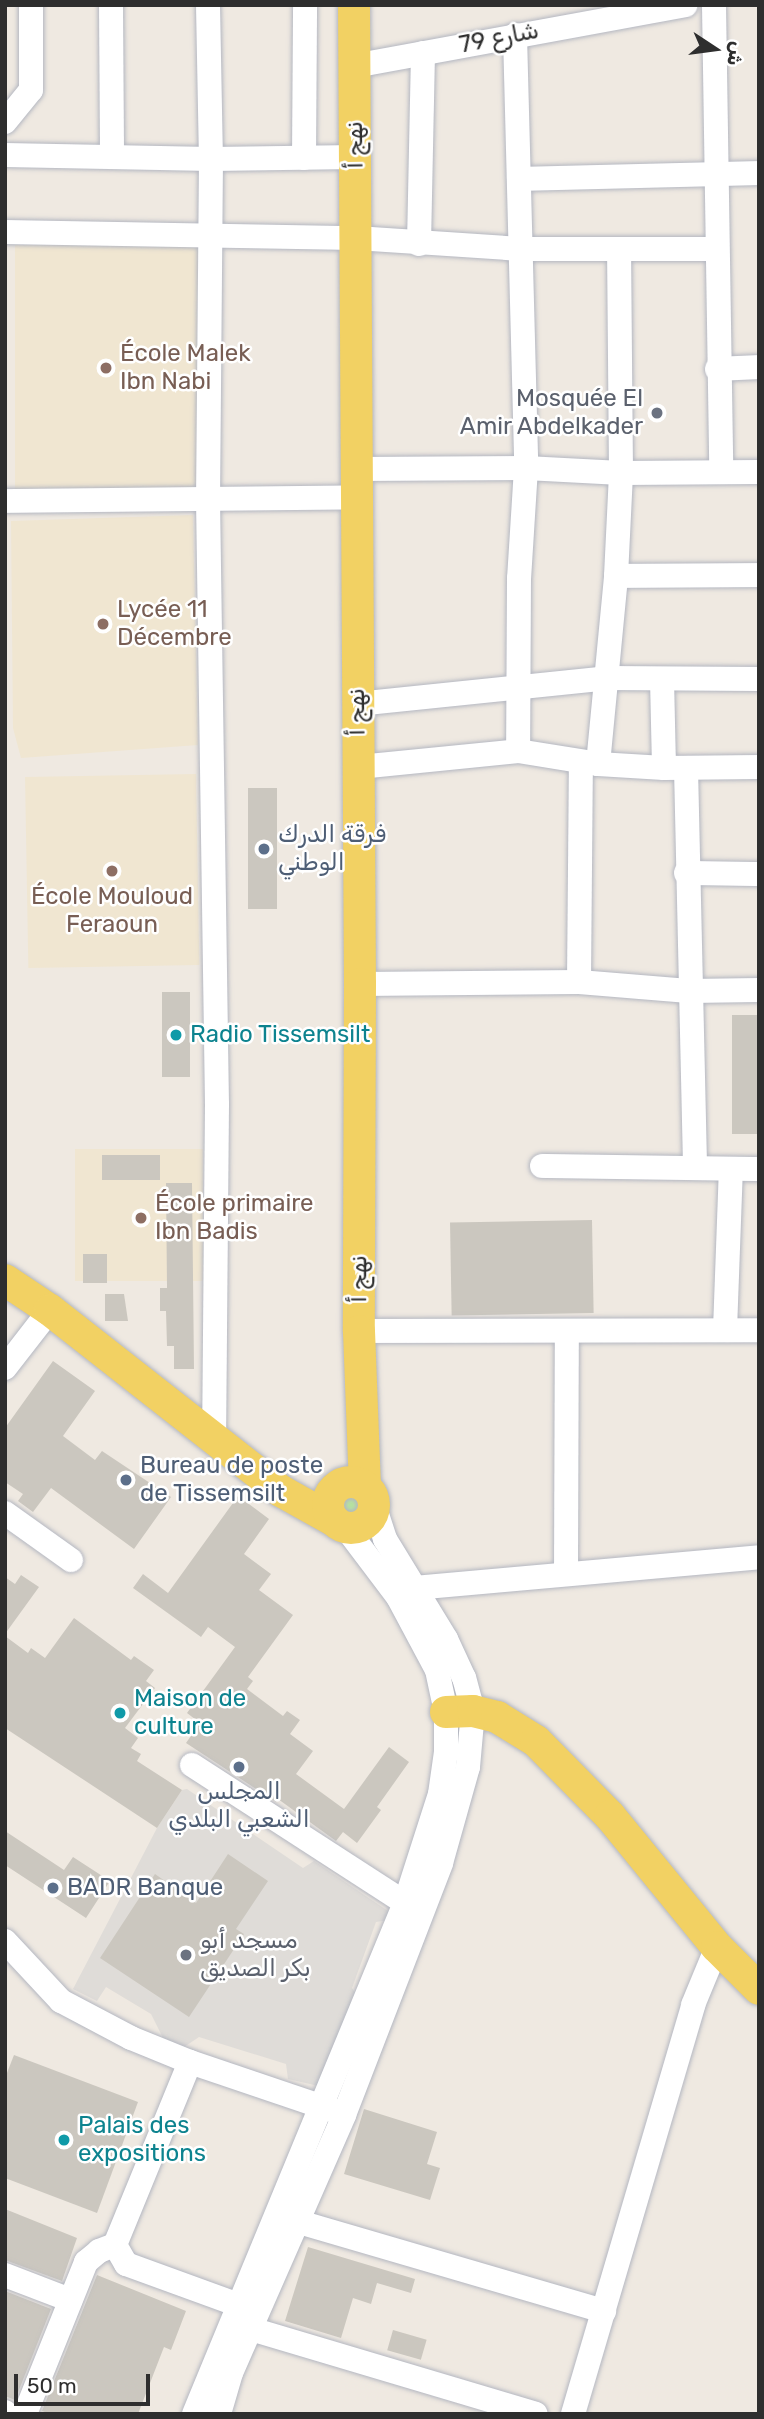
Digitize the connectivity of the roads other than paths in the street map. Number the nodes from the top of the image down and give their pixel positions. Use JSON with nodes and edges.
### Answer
{"nodes":[{"id":1,"x":31,"y":5,"type":"edge"},
{"id":2,"x":111,"y":5,"type":"edge"},
{"id":3,"x":208,"y":5,"type":"edge"},
{"id":4,"x":305,"y":5,"type":"edge"},
{"id":5,"x":354,"y":5,"type":"edge"},
{"id":6,"x":685,"y":5,"type":"edge"},
{"id":7,"x":714,"y":5,"type":"edge"},
{"id":8,"x":515,"y":35,"type":"junction"},
{"id":9,"x":423,"y":53,"type":"junction"},
{"id":10,"x":354,"y":66,"type":"junction"},
{"id":11,"x":5,"y":122,"type":"edge"},
{"id":12,"x":5,"y":155,"type":"edge"},
{"id":13,"x":112,"y":157,"type":"junction"},
{"id":14,"x":356,"y":157,"type":"junction"},
{"id":15,"x":304,"y":158,"type":"junction"},
{"id":16,"x":211,"y":159,"type":"junction"},
{"id":17,"x":759,"y":173,"type":"edge"},
{"id":18,"x":716,"y":174,"type":"junction"},
{"id":19,"x":519,"y":179,"type":"junction"},
{"id":20,"x":5,"y":232,"type":"edge"},
{"id":21,"x":210,"y":237,"type":"junction"},
{"id":22,"x":356,"y":239,"type":"junction"},
{"id":23,"x":418,"y":244,"type":"junction"},
{"id":24,"x":521,"y":248,"type":"junction"},
{"id":25,"x":619,"y":249,"type":"junction"},
{"id":26,"x":717,"y":249,"type":"junction"},
{"id":27,"x":759,"y":367,"type":"edge"},
{"id":28,"x":717,"y":369,"type":"junction"},
{"id":29,"x":526,"y":468,"type":"junction"},
{"id":30,"x":721,"y":471,"type":"junction"},
{"id":31,"x":759,"y":472,"type":"edge"},
{"id":32,"x":621,"y":473,"type":"junction"},
{"id":33,"x":357,"y":483,"type":"junction"},
{"id":34,"x":208,"y":499,"type":"junction"},
{"id":35,"x":5,"y":501,"type":"edge"},
{"id":36,"x":759,"y":575,"type":"edge"},
{"id":37,"x":616,"y":576,"type":"junction"},
{"id":38,"x":607,"y":678,"type":"junction"},
{"id":39,"x":662,"y":679,"type":"junction"},
{"id":40,"x":759,"y":679,"type":"edge"},
{"id":41,"x":518,"y":687,"type":"junction"},
{"id":42,"x":357,"y":704,"type":"junction"},
{"id":43,"x":519,"y":751,"type":"junction"},
{"id":44,"x":590,"y":763,"type":"junction"},
{"id":45,"x":359,"y":767,"type":"junction"},
{"id":46,"x":759,"y":767,"type":"edge"},
{"id":47,"x":675,"y":768,"type":"junction"},
{"id":48,"x":686,"y":873,"type":"junction"},
{"id":49,"x":759,"y":874,"type":"edge"},
{"id":50,"x":579,"y":982,"type":"junction"},
{"id":51,"x":360,"y":984,"type":"junction"},
{"id":52,"x":759,"y":990,"type":"edge"},
{"id":53,"x":689,"y":991,"type":"junction"},
{"id":54,"x":542,"y":1166,"type":"dead end"},
{"id":55,"x":695,"y":1168,"type":"junction"},
{"id":56,"x":731,"y":1168,"type":"junction"},
{"id":57,"x":759,"y":1169,"type":"edge"},
{"id":58,"x":5,"y":1280,"type":"edge"},
{"id":59,"x":50,"y":1310,"type":"junction"},
{"id":60,"x":725,"y":1330,"type":"junction"},
{"id":61,"x":759,"y":1330,"type":"edge"},
{"id":62,"x":359,"y":1331,"type":"junction"},
{"id":63,"x":567,"y":1331,"type":"junction"},
{"id":64,"x":5,"y":1368,"type":"edge"},
{"id":65,"x":362,"y":1419,"type":"junction"},
{"id":66,"x":214,"y":1436,"type":"junction"},
{"id":67,"x":241,"y":1457,"type":"junction"},
{"id":68,"x":345,"y":1489,"type":"junction"},
{"id":69,"x":9,"y":1523,"type":"edge"},
{"id":70,"x":339,"y":1523,"type":"junction"},
{"id":71,"x":759,"y":1557,"type":"edge"},
{"id":72,"x":71,"y":1560,"type":"dead end"},
{"id":73,"x":566,"y":1574,"type":"junction"},
{"id":74,"x":415,"y":1588,"type":"junction"},
{"id":75,"x":459,"y":1711,"type":"junction"},
{"id":76,"x":192,"y":1765,"type":"dead end"},
{"id":77,"x":405,"y":1903,"type":"junction"},
{"id":78,"x":5,"y":1941,"type":"edge"},
{"id":79,"x":717,"y":1947,"type":"junction"},
{"id":80,"x":758,"y":1988,"type":"edge"},
{"id":81,"x":190,"y":2062,"type":"junction"},
{"id":82,"x":333,"y":2110,"type":"junction"},
{"id":83,"x":299,"y":2222,"type":"junction"},
{"id":84,"x":114,"y":2245,"type":"junction"},
{"id":85,"x":5,"y":2275,"type":"edge"},
{"id":86,"x":70,"y":2300,"type":"junction"},
{"id":87,"x":236,"y":2304,"type":"junction"},
{"id":88,"x":604,"y":2311,"type":"junction"},
{"id":89,"x":251,"y":2329,"type":"junction"},
{"id":90,"x":25,"y":2414,"type":"edge"},
{"id":91,"x":194,"y":2414,"type":"edge"},
{"id":92,"x":219,"y":2414,"type":"edge"},
{"id":93,"x":537,"y":2414,"type":"edge"},
{"id":94,"x":573,"y":2414,"type":"edge"}],
"edges":[{"from":1,"to":11,"type":"street"},
{"from":2,"to":13,"type":"street"},
{"from":3,"to":16,"type":"street"},
{"from":4,"to":15,"type":"street"},
{"from":5,"to":10,"type":"main road","name":"نهج أ"},
{"from":6,"to":8,"type":"street","name":"شارع 79"},
{"from":7,"to":18,"type":"street"},
{"from":8,"to":9,"type":"street","name":"شارع 79"},
{"from":8,"to":19,"type":"street"},
{"from":9,"to":10,"type":"street","name":"شارع 79"},
{"from":9,"to":23,"type":"street"},
{"from":10,"to":14,"type":"main road","name":"نهج أ"},
{"from":12,"to":13,"type":"street"},
{"from":13,"to":16,"type":"street"},
{"from":14,"to":15,"type":"street"},
{"from":14,"to":22,"type":"main road","name":"نهج أ"},
{"from":15,"to":16,"type":"street"},
{"from":16,"to":21,"type":"street"},
{"from":17,"to":18,"type":"street"},
{"from":18,"to":19,"type":"street"},
{"from":18,"to":26,"type":"street"},
{"from":19,"to":24,"type":"street"},
{"from":20,"to":21,"type":"street"},
{"from":21,"to":22,"type":"street"},
{"from":21,"to":34,"type":"street"},
{"from":22,"to":23,"type":"street"},
{"from":22,"to":33,"type":"main road","name":"نهج أ"},
{"from":23,"to":24,"type":"street"},
{"from":24,"to":25,"type":"street"},
{"from":24,"to":29,"type":"street"},
{"from":25,"to":26,"type":"street"},
{"from":25,"to":32,"type":"street"},
{"from":26,"to":28,"type":"street"},
{"from":27,"to":28,"type":"street"},
{"from":28,"to":30,"type":"street"},
{"from":29,"to":32,"type":"street"},
{"from":29,"to":33,"type":"street"},
{"from":29,"to":41,"type":"street"},
{"from":30,"to":31,"type":"street"},
{"from":30,"to":32,"type":"street"},
{"from":32,"to":37,"type":"street"},
{"from":33,"to":34,"type":"street"},
{"from":33,"to":42,"type":"main road","name":"نهج أ"},
{"from":34,"to":35,"type":"street"},
{"from":34,"to":66,"type":"street"},
{"from":36,"to":37,"type":"street"},
{"from":37,"to":38,"type":"street"},
{"from":38,"to":39,"type":"street"},
{"from":38,"to":41,"type":"street"},
{"from":38,"to":44,"type":"street"},
{"from":39,"to":40,"type":"street"},
{"from":39,"to":47,"type":"street"},
{"from":41,"to":42,"type":"street"},
{"from":41,"to":43,"type":"street"},
{"from":42,"to":45,"type":"main road","name":"نهج أ"},
{"from":43,"to":44,"type":"street"},
{"from":43,"to":45,"type":"street"},
{"from":44,"to":47,"type":"street"},
{"from":44,"to":50,"type":"street"},
{"from":45,"to":51,"type":"main road","name":"نهج أ"},
{"from":46,"to":47,"type":"street"},
{"from":47,"to":48,"type":"street"},
{"from":48,"to":49,"type":"street"},
{"from":48,"to":53,"type":"street"},
{"from":50,"to":51,"type":"street"},
{"from":50,"to":53,"type":"street"},
{"from":51,"to":62,"type":"main road","name":"نهج أ"},
{"from":52,"to":53,"type":"street"},
{"from":53,"to":55,"type":"street"},
{"from":54,"to":55,"type":"street"},
{"from":55,"to":56,"type":"street"},
{"from":56,"to":57,"type":"street"},
{"from":56,"to":60,"type":"street"},
{"from":58,"to":59,"type":"main road"},
{"from":59,"to":64,"type":"street"},
{"from":59,"to":66,"type":"main road"},
{"from":60,"to":61,"type":"street"},
{"from":60,"to":63,"type":"street"},
{"from":62,"to":63,"type":"street"},
{"from":62,"to":65,"type":"main road","name":"نهج أ"},
{"from":63,"to":73,"type":"street"},
{"from":65,"to":68,"type":"main road","name":"نهج أ"},
{"from":65,"to":68,"type":"main road","name":"نهج أ"},
{"from":66,"to":67,"type":"main road"},
{"from":67,"to":68,"type":"main road"},
{"from":67,"to":70,"type":"main road"},
{"from":68,"to":70,"type":"main road"},
{"from":68,"to":70,"type":"main road"},
{"from":68,"to":74,"type":"street"},
{"from":69,"to":72,"type":"street"},
{"from":70,"to":75,"type":"street"},
{"from":71,"to":73,"type":"street"},
{"from":73,"to":74,"type":"street"},
{"from":74,"to":75,"type":"street"},
{"from":75,"to":77,"type":"street"},
{"from":75,"to":79,"type":"main road"},
{"from":75,"to":82,"type":"street"},
{"from":76,"to":77,"type":"street"},
{"from":77,"to":82,"type":"street"},
{"from":78,"to":81,"type":"street"},
{"from":79,"to":80,"type":"main road"},
{"from":79,"to":88,"type":"street"},
{"from":81,"to":82,"type":"street"},
{"from":81,"to":84,"type":"street"},
{"from":82,"to":83,"type":"street"},
{"from":82,"to":87,"type":"street"},
{"from":83,"to":88,"type":"street"},
{"from":83,"to":89,"type":"street"},
{"from":84,"to":86,"type":"street"},
{"from":84,"to":87,"type":"street"},
{"from":85,"to":86,"type":"street"},
{"from":86,"to":90,"type":"street"},
{"from":87,"to":91,"type":"street"},
{"from":88,"to":94,"type":"street"},
{"from":89,"to":92,"type":"street"},
{"from":89,"to":93,"type":"street"}]}
